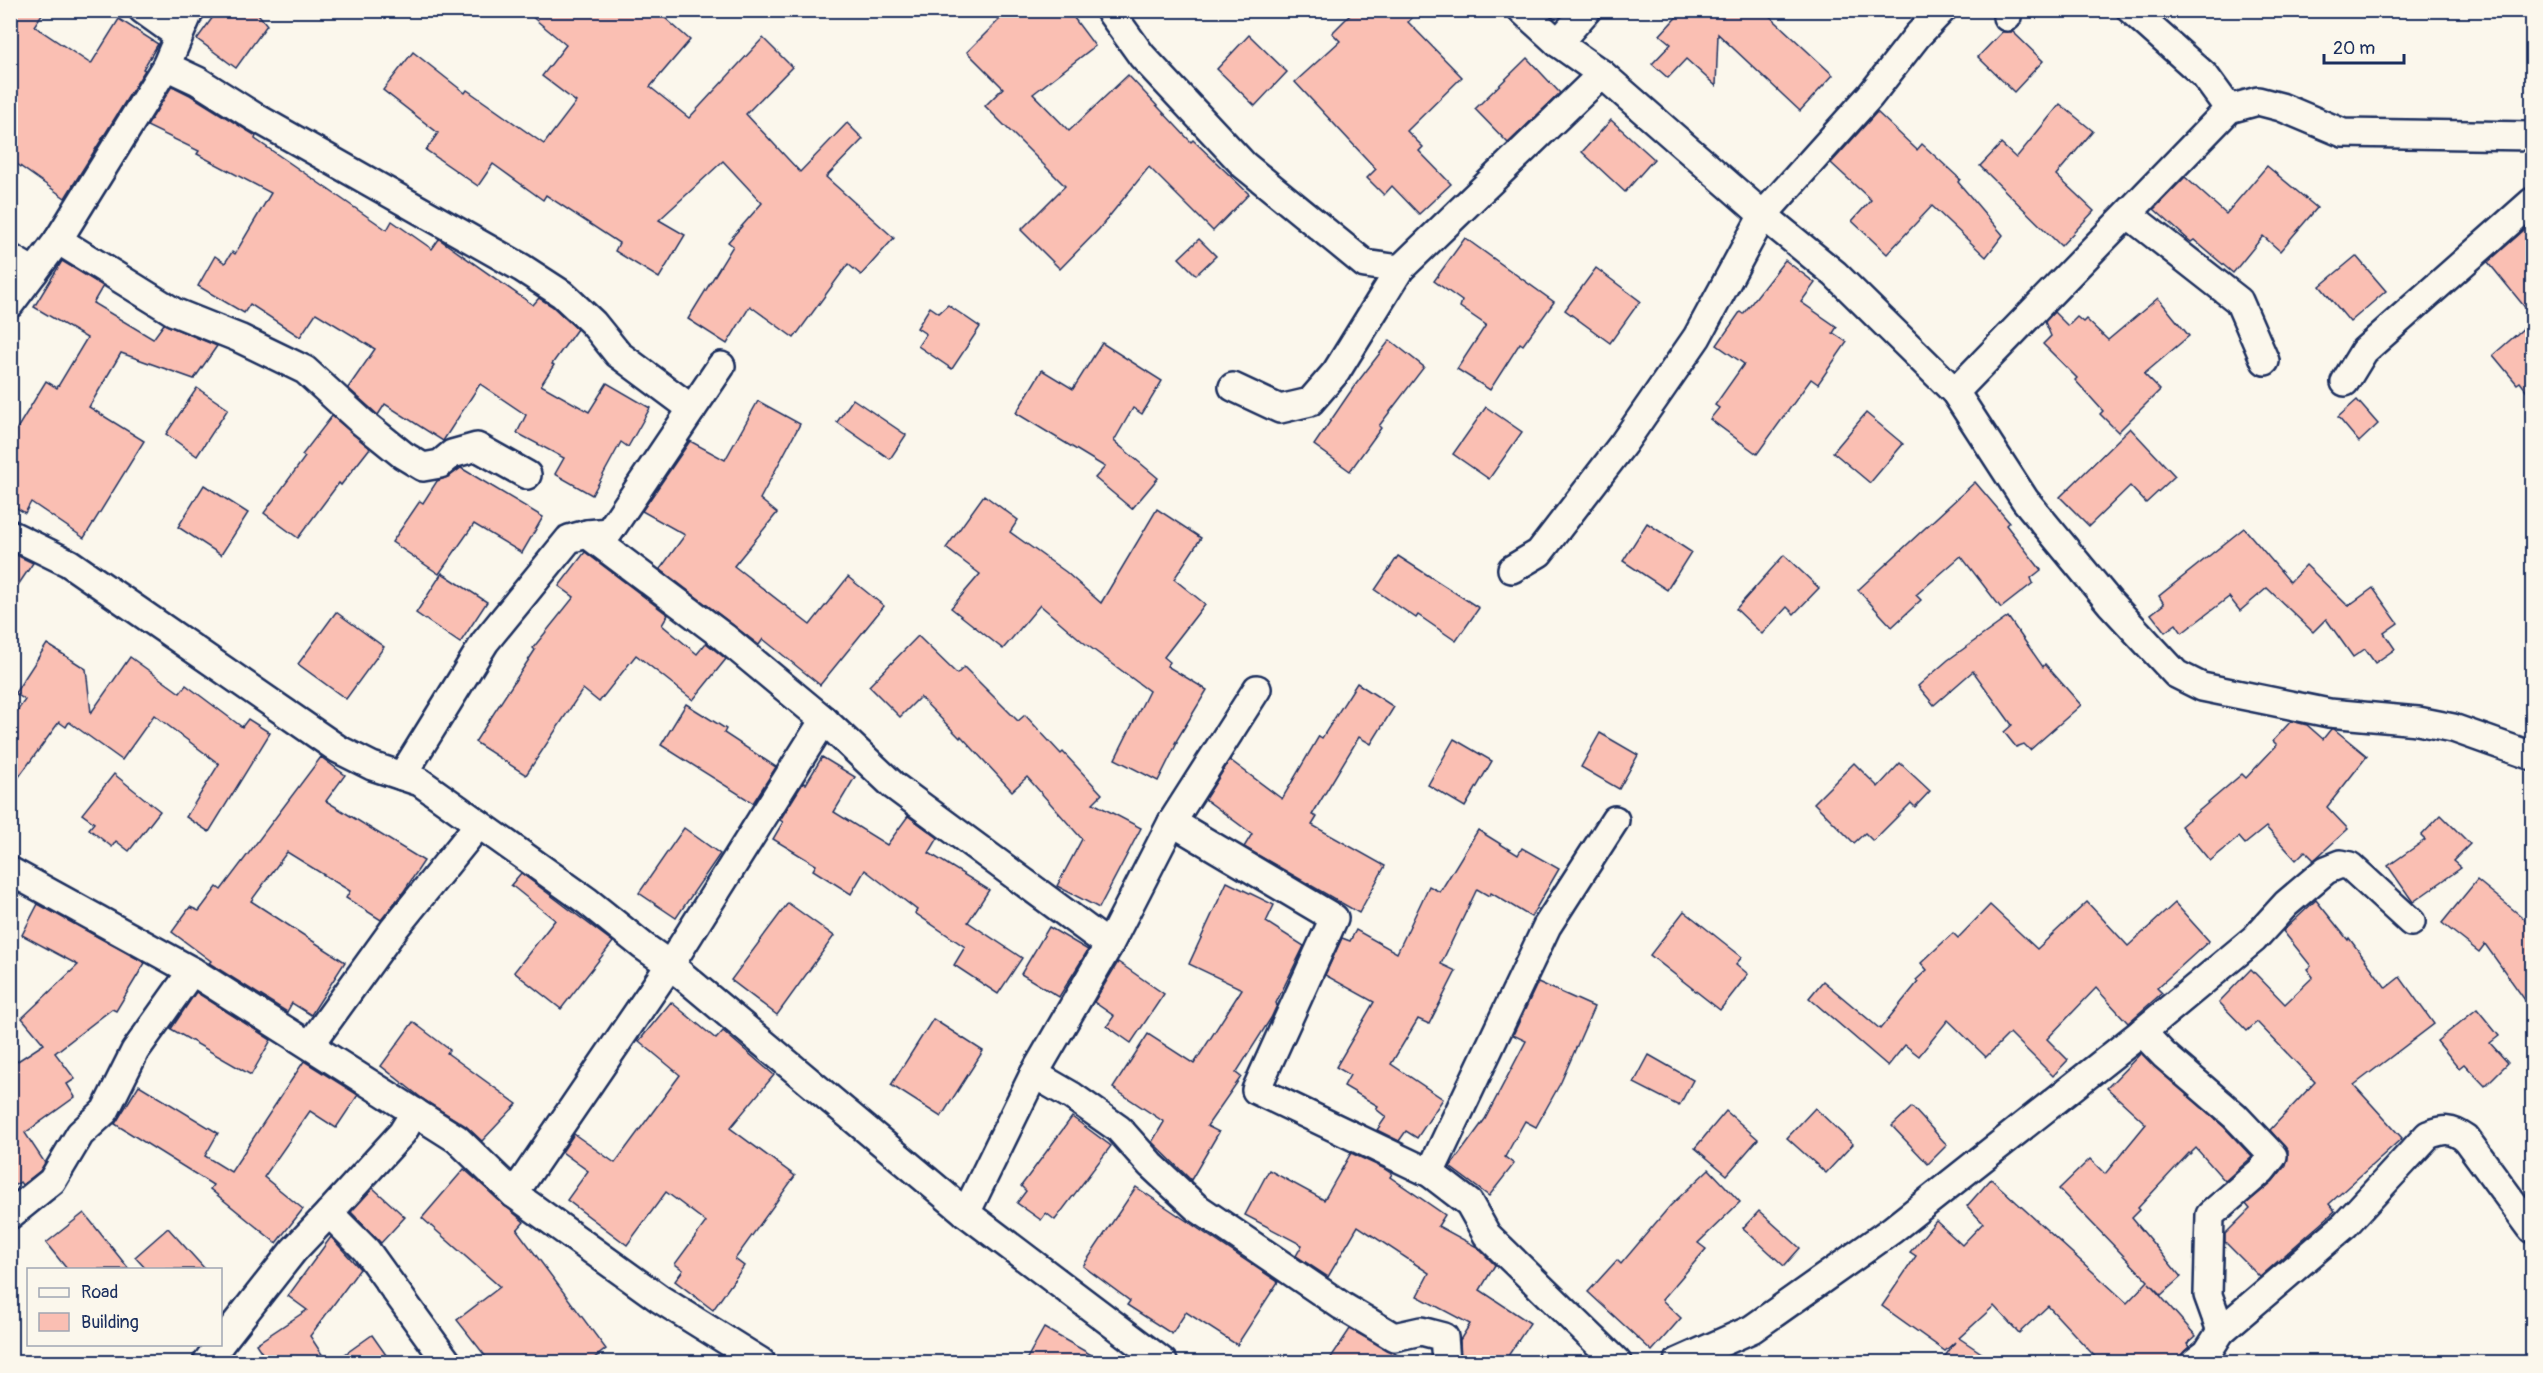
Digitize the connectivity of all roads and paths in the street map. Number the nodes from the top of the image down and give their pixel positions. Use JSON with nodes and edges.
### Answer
{"nodes":[{"id":1,"x":143,"y":10,"type":"edge"},
{"id":2,"x":190,"y":10,"type":"edge"},
{"id":3,"x":1109,"y":10,"type":"edge"},
{"id":4,"x":1522,"y":10,"type":"edge"},
{"id":5,"x":1587,"y":10,"type":"edge"},
{"id":6,"x":1942,"y":10,"type":"edge"},
{"id":7,"x":2131,"y":10,"type":"edge"},
{"id":8,"x":178,"y":36,"type":"junction"},
{"id":9,"x":1558,"y":43,"type":"junction"},
{"id":10,"x":166,"y":66,"type":"junction"},
{"id":11,"x":1602,"y":74,"type":"junction"},
{"id":12,"x":2229,"y":109,"type":"junction"},
{"id":13,"x":2532,"y":136,"type":"edge"},
{"id":14,"x":2532,"y":202,"type":"edge"},
{"id":15,"x":2128,"y":214,"type":"junction"},
{"id":16,"x":1763,"y":215,"type":"junction"},
{"id":17,"x":58,"y":240,"type":"junction"},
{"id":18,"x":10,"y":258,"type":"edge"},
{"id":19,"x":1400,"y":269,"type":"junction"},
{"id":20,"x":34,"y":272,"type":"junction"},
{"id":21,"x":10,"y":304,"type":"edge"},
{"id":22,"x":2265,"y":361,"type":"dead end"},
{"id":23,"x":721,"y":366,"type":"dead end"},
{"id":24,"x":2345,"y":382,"type":"dead end"},
{"id":25,"x":1233,"y":387,"type":"dead end"},
{"id":26,"x":1955,"y":392,"type":"junction"},
{"id":27,"x":692,"y":409,"type":"junction"},
{"id":28,"x":527,"y":475,"type":"dead end"},
{"id":29,"x":10,"y":534,"type":"edge"},
{"id":30,"x":587,"y":534,"type":"junction"},
{"id":31,"x":1512,"y":569,"type":"dead end"},
{"id":32,"x":1257,"y":689,"type":"dead end"},
{"id":33,"x":824,"y":720,"type":"junction"},
{"id":34,"x":2532,"y":756,"type":"edge"},
{"id":35,"x":402,"y":776,"type":"junction"},
{"id":36,"x":1615,"y":820,"type":"dead end"},
{"id":37,"x":1172,"y":822,"type":"junction"},
{"id":38,"x":479,"y":824,"type":"junction"},
{"id":39,"x":10,"y":871,"type":"edge"},
{"id":40,"x":2411,"y":922,"type":"dead end"},
{"id":41,"x":1109,"y":945,"type":"junction"},
{"id":42,"x":670,"y":964,"type":"junction"},
{"id":43,"x":192,"y":971,"type":"junction"},
{"id":44,"x":2142,"y":1032,"type":"junction"},
{"id":45,"x":310,"y":1045,"type":"junction"},
{"id":46,"x":1034,"y":1074,"type":"junction"},
{"id":47,"x":415,"y":1112,"type":"junction"},
{"id":48,"x":1430,"y":1173,"type":"junction"},
{"id":49,"x":514,"y":1194,"type":"junction"},
{"id":50,"x":329,"y":1213,"type":"junction"},
{"id":51,"x":966,"y":1213,"type":"junction"},
{"id":52,"x":10,"y":1215,"type":"edge"},
{"id":53,"x":2532,"y":1229,"type":"edge"},
{"id":54,"x":2221,"y":1331,"type":"junction"},
{"id":55,"x":222,"y":1341,"type":"edge"},
{"id":56,"x":219,"y":1346,"type":"edge"},
{"id":57,"x":207,"y":1362,"type":"edge"},
{"id":58,"x":447,"y":1362,"type":"edge"},
{"id":59,"x":761,"y":1362,"type":"edge"},
{"id":60,"x":1163,"y":1362,"type":"edge"},
{"id":61,"x":1446,"y":1362,"type":"edge"},
{"id":62,"x":1617,"y":1362,"type":"edge"},
{"id":63,"x":1678,"y":1362,"type":"edge"},
{"id":64,"x":2195,"y":1362,"type":"edge"}],
"edges":[{"from":1,"to":8,"type":"street"},
{"from":2,"to":8,"type":"street"},
{"from":3,"to":19,"type":"street"},
{"from":4,"to":9,"type":"street"},
{"from":5,"to":9,"type":"street"},
{"from":6,"to":16,"type":"street"},
{"from":7,"to":12,"type":"street"},
{"from":8,"to":10,"type":"street"},
{"from":9,"to":11,"type":"street"},
{"from":10,"to":17,"type":"street"},
{"from":10,"to":27,"type":"street"},
{"from":11,"to":16,"type":"street"},
{"from":11,"to":19,"type":"street"},
{"from":12,"to":13,"type":"street"},
{"from":12,"to":15,"type":"street"},
{"from":14,"to":24,"type":"street"},
{"from":15,"to":22,"type":"street"},
{"from":15,"to":26,"type":"street"},
{"from":16,"to":26,"type":"street"},
{"from":16,"to":31,"type":"street"},
{"from":17,"to":20,"type":"street"},
{"from":17,"to":28,"type":"street"},
{"from":18,"to":20,"type":"street"},
{"from":19,"to":25,"type":"street"},
{"from":20,"to":21,"type":"street"},
{"from":23,"to":27,"type":"street"},
{"from":26,"to":34,"type":"street"},
{"from":27,"to":30,"type":"street"},
{"from":29,"to":35,"type":"street"},
{"from":30,"to":33,"type":"street"},
{"from":30,"to":35,"type":"street"},
{"from":32,"to":37,"type":"street"},
{"from":33,"to":41,"type":"street"},
{"from":33,"to":42,"type":"street"},
{"from":35,"to":38,"type":"street"},
{"from":36,"to":48,"type":"street"},
{"from":37,"to":41,"type":"street"},
{"from":37,"to":48,"type":"street"},
{"from":38,"to":42,"type":"street"},
{"from":38,"to":45,"type":"street"},
{"from":39,"to":43,"type":"street"},
{"from":40,"to":44,"type":"street"},
{"from":41,"to":46,"type":"street"},
{"from":42,"to":49,"type":"street"},
{"from":42,"to":51,"type":"street"},
{"from":43,"to":45,"type":"street"},
{"from":43,"to":52,"type":"street"},
{"from":44,"to":54,"type":"street"},
{"from":44,"to":63,"type":"street"},
{"from":45,"to":47,"type":"street"},
{"from":46,"to":51,"type":"street"},
{"from":46,"to":61,"type":"street"},
{"from":47,"to":49,"type":"street"},
{"from":47,"to":50,"type":"street"},
{"from":48,"to":62,"type":"street"},
{"from":49,"to":59,"type":"street"},
{"from":50,"to":55,"type":"street"},
{"from":50,"to":58,"type":"street"},
{"from":51,"to":60,"type":"street"},
{"from":53,"to":54,"type":"street"},
{"from":54,"to":64,"type":"street"},
{"from":56,"to":57,"type":"street"}]}
